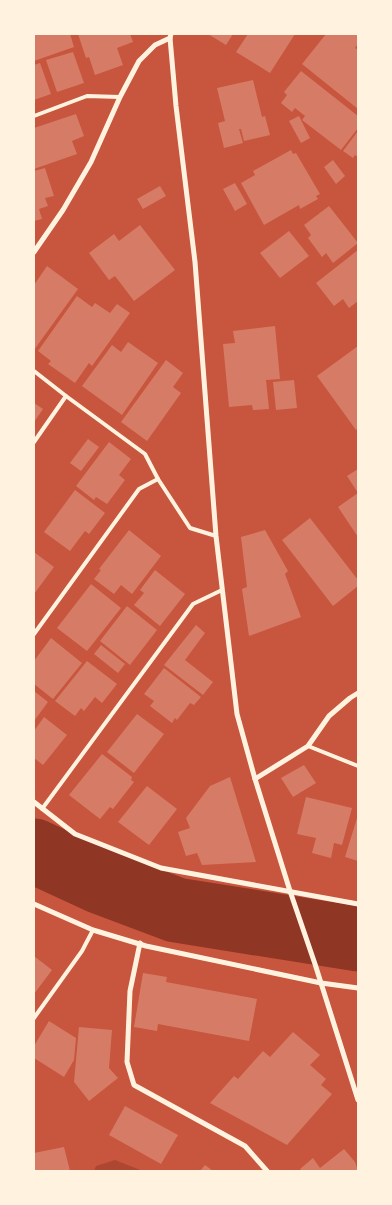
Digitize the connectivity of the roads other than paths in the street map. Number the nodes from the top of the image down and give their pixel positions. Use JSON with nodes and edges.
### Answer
{"nodes":[{"id":1,"x":171,"y":36,"type":"edge"},
{"id":2,"x":120,"y":96,"type":"junction"},
{"id":3,"x":34,"y":116,"type":"edge"},
{"id":4,"x":34,"y":252,"type":"edge"},
{"id":5,"x":34,"y":371,"type":"edge"},
{"id":6,"x":66,"y":396,"type":"junction"},
{"id":7,"x":34,"y":442,"type":"edge"},
{"id":8,"x":158,"y":479,"type":"junction"},
{"id":9,"x":216,"y":536,"type":"junction"},
{"id":10,"x":222,"y":590,"type":"junction"},
{"id":11,"x":34,"y":634,"type":"edge"},
{"id":12,"x":358,"y":694,"type":"edge"},
{"id":13,"x":308,"y":746,"type":"junction"},
{"id":14,"x":358,"y":766,"type":"edge"},
{"id":15,"x":255,"y":779,"type":"junction"},
{"id":16,"x":34,"y":802,"type":"edge"},
{"id":17,"x":42,"y":810,"type":"junction"},
{"id":18,"x":290,"y":891,"type":"junction"},
{"id":19,"x":34,"y":904,"type":"edge"},
{"id":20,"x":358,"y":904,"type":"edge"},
{"id":21,"x":93,"y":930,"type":"junction"},
{"id":22,"x":140,"y":943,"type":"junction"},
{"id":23,"x":321,"y":983,"type":"junction"},
{"id":24,"x":358,"y":988,"type":"edge"},
{"id":25,"x":34,"y":1018,"type":"edge"},
{"id":26,"x":358,"y":1100,"type":"edge"},
{"id":27,"x":266,"y":1171,"type":"edge"}],
"edges":[{"from":1,"to":2,"type":"street"},
{"from":1,"to":9,"type":"street"},
{"from":2,"to":3,"type":"lane"},
{"from":2,"to":4,"type":"street"},
{"from":5,"to":6,"type":"lane"},
{"from":6,"to":7,"type":"lane"},
{"from":6,"to":8,"type":"lane"},
{"from":8,"to":9,"type":"lane"},
{"from":8,"to":11,"type":"lane"},
{"from":9,"to":10,"type":"street"},
{"from":10,"to":15,"type":"street"},
{"from":10,"to":17,"type":"lane"},
{"from":12,"to":13,"type":"street"},
{"from":13,"to":14,"type":"lane"},
{"from":13,"to":15,"type":"street"},
{"from":15,"to":18,"type":"street"},
{"from":16,"to":17,"type":"street"},
{"from":17,"to":18,"type":"street"},
{"from":18,"to":20,"type":"street"},
{"from":18,"to":23,"type":"street"},
{"from":19,"to":21,"type":"street"},
{"from":21,"to":22,"type":"street"},
{"from":21,"to":25,"type":"lane"},
{"from":22,"to":23,"type":"street"},
{"from":22,"to":27,"type":"street"},
{"from":23,"to":24,"type":"street"},
{"from":23,"to":26,"type":"street"}]}
